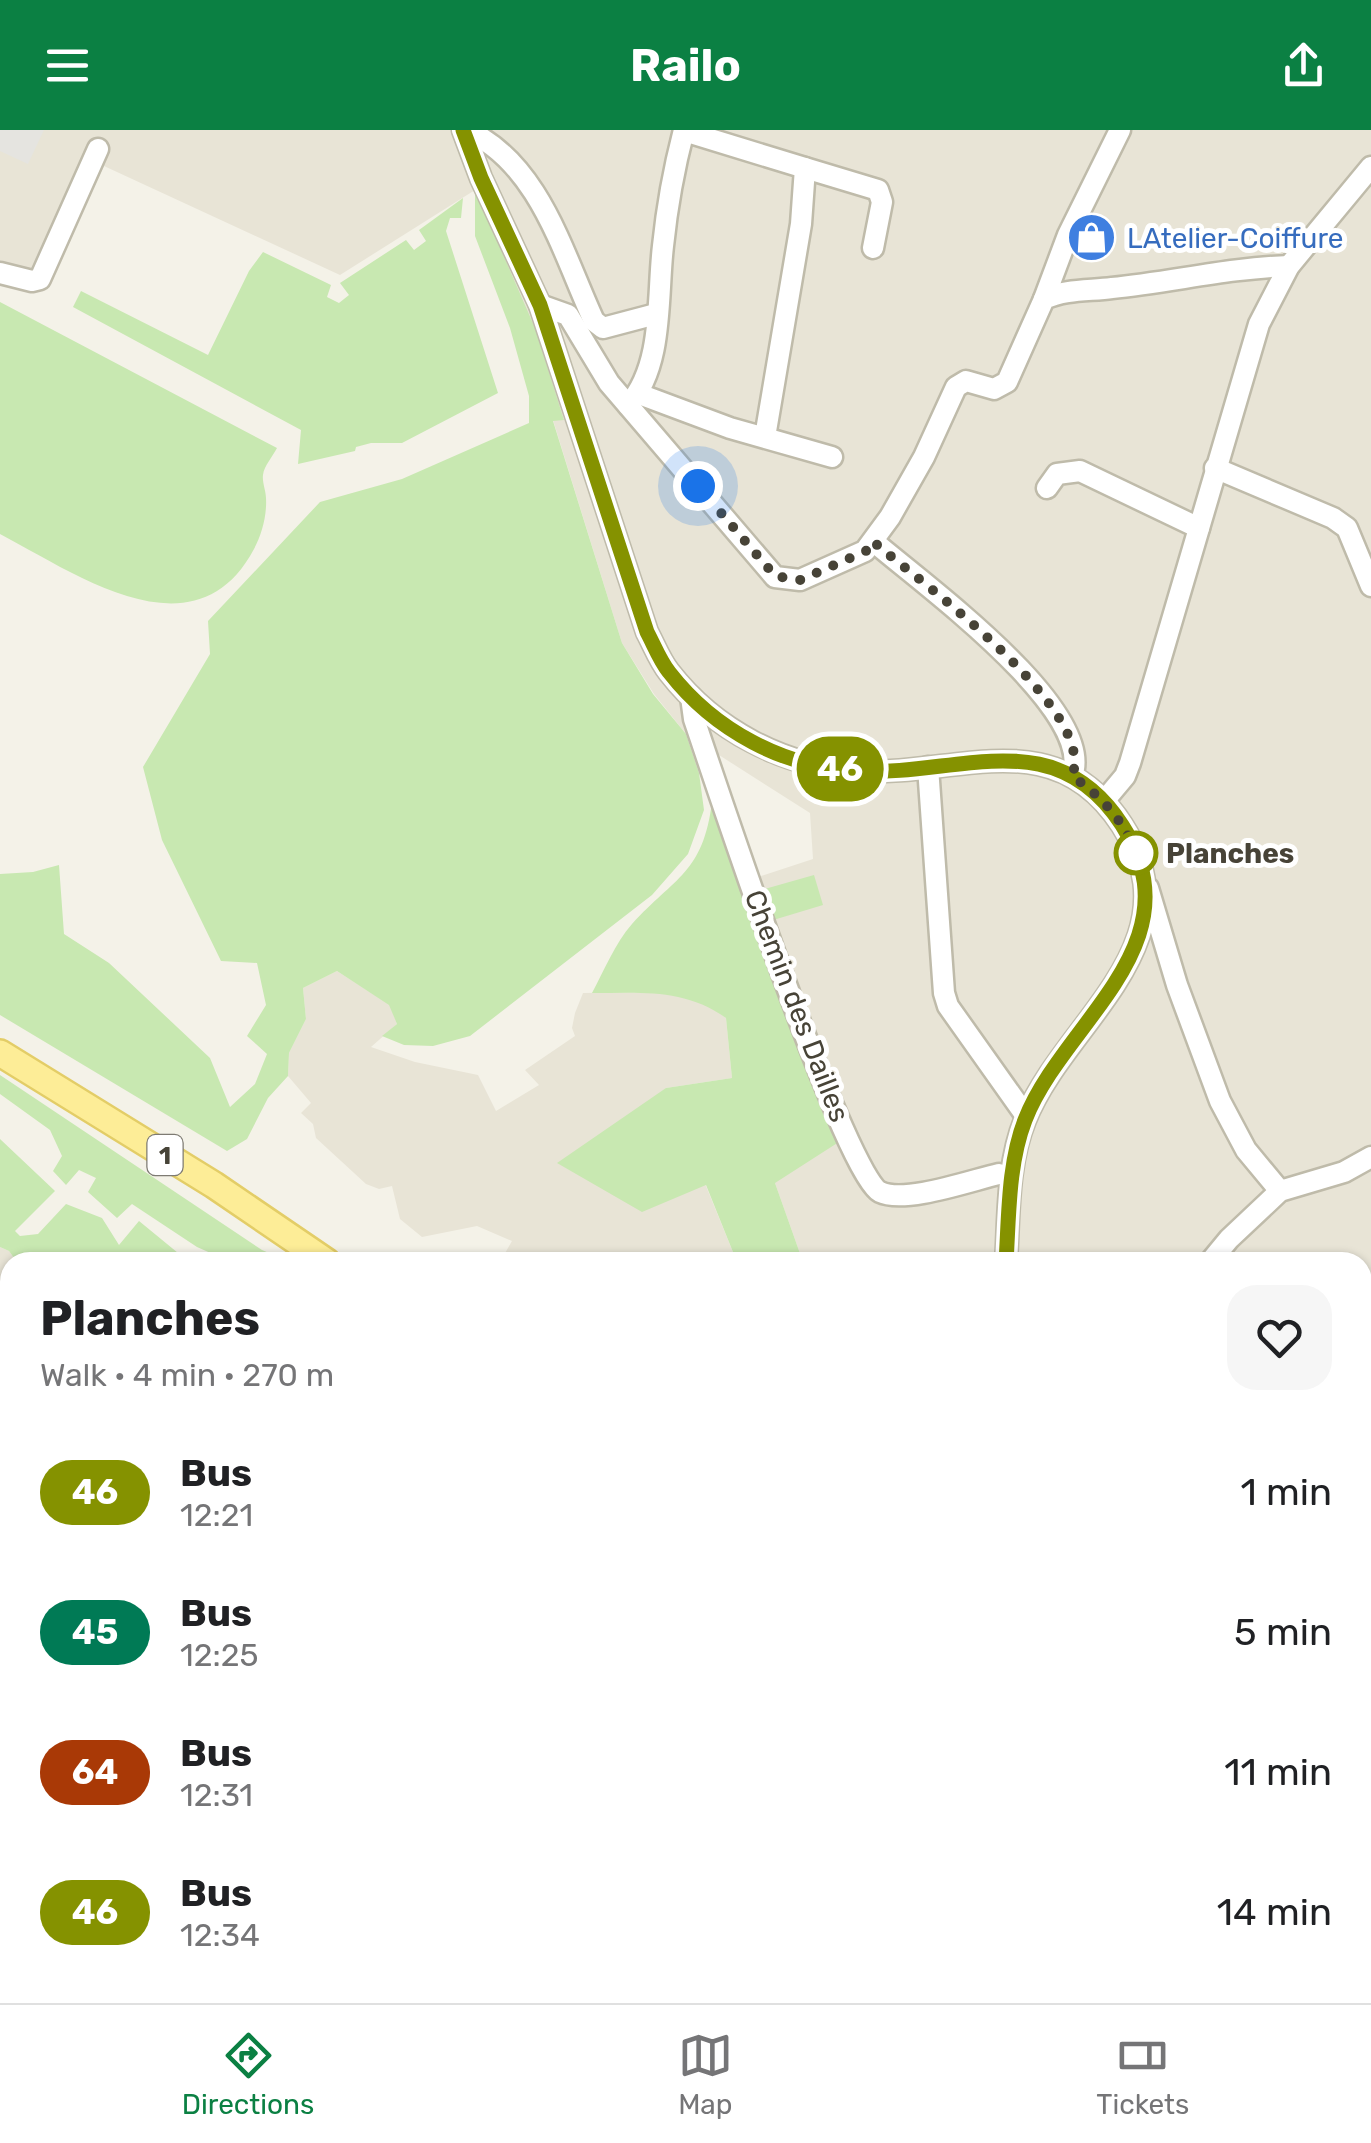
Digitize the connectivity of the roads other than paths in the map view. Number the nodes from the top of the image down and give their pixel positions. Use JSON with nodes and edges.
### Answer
{"nodes":[{"id":1,"x":464,"y":130,"type":"edge"},
{"id":2,"x":684,"y":130,"type":"edge"},
{"id":3,"x":1120,"y":130,"type":"edge"},
{"id":4,"x":98,"y":150,"type":"dead end"},
{"id":5,"x":1371,"y":167,"type":"edge"},
{"id":6,"x":805,"y":168,"type":"junction"},
{"id":7,"x":872,"y":248,"type":"dead end"},
{"id":8,"x":1289,"y":266,"type":"junction"},
{"id":9,"x":0,"y":272,"type":"edge"},
{"id":10,"x":1044,"y":298,"type":"junction"},
{"id":11,"x":540,"y":305,"type":"junction"},
{"id":12,"x":656,"y":314,"type":"junction"},
{"id":13,"x":634,"y":399,"type":"junction"},
{"id":14,"x":765,"y":436,"type":"junction"},
{"id":15,"x":832,"y":456,"type":"dead end"},
{"id":16,"x":1216,"y":468,"type":"junction"},
{"id":17,"x":1047,"y":488,"type":"dead end"},
{"id":18,"x":1198,"y":528,"type":"junction"},
{"id":19,"x":872,"y":541,"type":"junction"},
{"id":20,"x":1371,"y":586,"type":"edge"},
{"id":21,"x":691,"y":696,"type":"junction"},
{"id":22,"x":928,"y":767,"type":"junction"},
{"id":23,"x":1072,"y":776,"type":"junction"},
{"id":24,"x":1104,"y":802,"type":"junction"},
{"id":25,"x":1141,"y":872,"type":"junction"},
{"id":26,"x":0,"y":1053,"type":"edge"},
{"id":27,"x":1026,"y":1116,"type":"junction"},
{"id":28,"x":1371,"y":1156,"type":"edge"},
{"id":29,"x":999,"y":1174,"type":"dead end"},
{"id":30,"x":1280,"y":1192,"type":"junction"},
{"id":31,"x":311,"y":1252,"type":"edge"},
{"id":32,"x":1007,"y":1252,"type":"edge"},
{"id":33,"x":1218,"y":1252,"type":"edge"}],
"edges":[{"from":1,"to":11,"type":"street"},
{"from":1,"to":12,"type":"street"},
{"from":2,"to":6,"type":"street"},
{"from":2,"to":12,"type":"street"},
{"from":3,"to":10,"type":"street"},
{"from":4,"to":9,"type":"street"},
{"from":5,"to":8,"type":"street"},
{"from":6,"to":7,"type":"street"},
{"from":6,"to":14,"type":"street"},
{"from":8,"to":10,"type":"street"},
{"from":8,"to":16,"type":"street"},
{"from":10,"to":19,"type":"street"},
{"from":11,"to":13,"type":"street"},
{"from":11,"to":21,"type":"street"},
{"from":12,"to":13,"type":"street"},
{"from":13,"to":14,"type":"street"},
{"from":13,"to":19,"type":"street"},
{"from":14,"to":15,"type":"street"},
{"from":16,"to":18,"type":"street"},
{"from":16,"to":20,"type":"street"},
{"from":17,"to":18,"type":"street"},
{"from":18,"to":24,"type":"street"},
{"from":19,"to":23,"type":"street"},
{"from":21,"to":22,"type":"street"},
{"from":21,"to":29,"type":"street","name":"Chemin des Dailles"},
{"from":22,"to":23,"type":"street"},
{"from":22,"to":27,"type":"street"},
{"from":23,"to":24,"type":"street"},
{"from":24,"to":25,"type":"street"},
{"from":25,"to":27,"type":"street"},
{"from":25,"to":30,"type":"street"},
{"from":26,"to":31,"type":"main road","number":"1"},
{"from":27,"to":32,"type":"street"},
{"from":28,"to":30,"type":"street"},
{"from":30,"to":33,"type":"street"}]}
